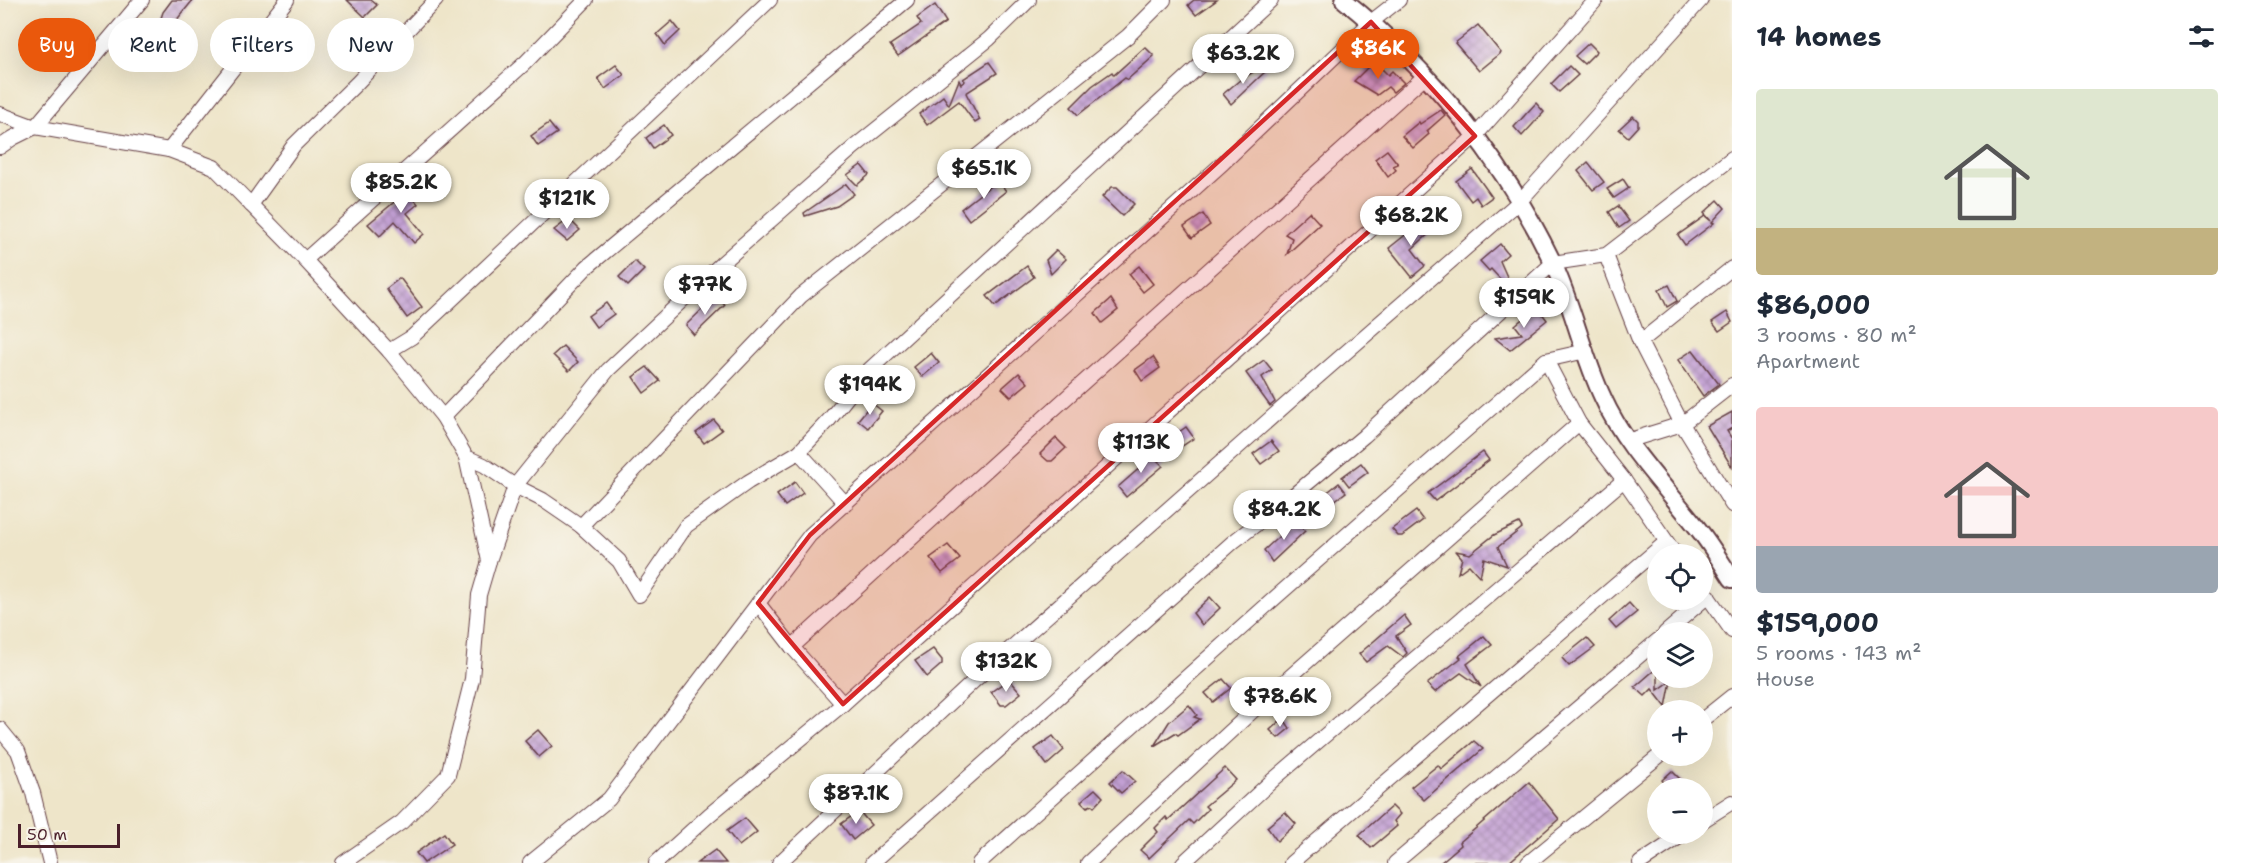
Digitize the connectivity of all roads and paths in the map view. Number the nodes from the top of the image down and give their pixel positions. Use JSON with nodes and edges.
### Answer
{"nodes":[{"id":1,"x":142,"y":0,"type":"edge"},
{"id":2,"x":287,"y":0,"type":"edge"},
{"id":3,"x":436,"y":0,"type":"edge"},
{"id":4,"x":586,"y":0,"type":"edge"},
{"id":5,"x":770,"y":0,"type":"edge"},
{"id":6,"x":907,"y":0,"type":"edge"},
{"id":7,"x":1029,"y":0,"type":"edge"},
{"id":8,"x":1164,"y":0,"type":"edge"},
{"id":9,"x":1270,"y":0,"type":"edge"},
{"id":10,"x":1344,"y":0,"type":"edge"},
{"id":11,"x":1399,"y":0,"type":"edge"},
{"id":12,"x":1596,"y":0,"type":"edge"},
{"id":13,"x":1701,"y":0,"type":"edge"},
{"id":14,"x":1371,"y":22,"type":"junction"},
{"id":15,"x":1425,"y":76,"type":"junction"},
{"id":16,"x":0,"y":114,"type":"edge"},
{"id":17,"x":35,"y":127,"type":"junction"},
{"id":18,"x":1475,"y":136,"type":"junction"},
{"id":19,"x":0,"y":147,"type":"edge"},
{"id":20,"x":169,"y":150,"type":"junction"},
{"id":21,"x":1732,"y":158,"type":"edge"},
{"id":22,"x":1520,"y":201,"type":"junction"},
{"id":23,"x":251,"y":205,"type":"junction"},
{"id":24,"x":1606,"y":255,"type":"junction"},
{"id":25,"x":305,"y":260,"type":"junction"},
{"id":26,"x":1553,"y":263,"type":"junction"},
{"id":27,"x":1732,"y":268,"type":"edge"},
{"id":28,"x":1640,"y":342,"type":"junction"},
{"id":29,"x":389,"y":351,"type":"junction"},
{"id":30,"x":1586,"y":351,"type":"junction"},
{"id":31,"x":1546,"y":360,"type":"junction"},
{"id":32,"x":1732,"y":386,"type":"edge"},
{"id":33,"x":442,"y":417,"type":"junction"},
{"id":34,"x":1579,"y":423,"type":"junction"},
{"id":35,"x":1682,"y":424,"type":"junction"},
{"id":36,"x":1627,"y":441,"type":"junction"},
{"id":37,"x":799,"y":452,"type":"junction"},
{"id":38,"x":466,"y":457,"type":"junction"},
{"id":39,"x":1624,"y":480,"type":"junction"},
{"id":40,"x":515,"y":486,"type":"junction"},
{"id":41,"x":1731,"y":499,"type":"edge"},
{"id":42,"x":845,"y":503,"type":"junction"},
{"id":43,"x":581,"y":526,"type":"junction"},
{"id":44,"x":1666,"y":542,"type":"joint"},
{"id":45,"x":489,"y":561,"type":"junction"},
{"id":46,"x":1732,"y":579,"type":"edge"},
{"id":47,"x":758,"y":603,"type":"junction"},
{"id":48,"x":1713,"y":604,"type":"edge"},
{"id":49,"x":1688,"y":610,"type":"edge"},
{"id":50,"x":1676,"y":622,"type":"edge"},
{"id":51,"x":1732,"y":631,"type":"edge"},
{"id":52,"x":792,"y":647,"type":"junction"},
{"id":53,"x":1647,"y":649,"type":"edge"},
{"id":54,"x":1732,"y":696,"type":"edge"},
{"id":55,"x":843,"y":704,"type":"junction"},
{"id":56,"x":1713,"y":711,"type":"edge"},
{"id":57,"x":0,"y":729,"type":"edge"},
{"id":58,"x":1647,"y":766,"type":"edge"},
{"id":59,"x":1732,"y":802,"type":"edge"},
{"id":60,"x":1713,"y":814,"type":"edge"},
{"id":61,"x":1669,"y":844,"type":"edge"},
{"id":62,"x":50,"y":863,"type":"edge"},
{"id":63,"x":343,"y":863,"type":"edge"},
{"id":64,"x":531,"y":863,"type":"edge"},
{"id":65,"x":656,"y":863,"type":"edge"},
{"id":66,"x":779,"y":863,"type":"edge"},
{"id":67,"x":872,"y":863,"type":"edge"},
{"id":68,"x":979,"y":863,"type":"edge"},
{"id":69,"x":1088,"y":863,"type":"edge"},
{"id":70,"x":1183,"y":863,"type":"edge"},
{"id":71,"x":1291,"y":863,"type":"edge"},
{"id":72,"x":1395,"y":863,"type":"edge"},
{"id":73,"x":1527,"y":863,"type":"edge"},
{"id":74,"x":1640,"y":863,"type":"edge"}],
"edges":[{"from":1,"to":17,"type":"street"},
{"from":2,"to":20,"type":"street"},
{"from":3,"to":23,"type":"street"},
{"from":4,"to":25,"type":"street"},
{"from":5,"to":29,"type":"street"},
{"from":6,"to":33,"type":"street"},
{"from":7,"to":40,"type":"street"},
{"from":8,"to":43,"type":"street"},
{"from":9,"to":37,"type":"street"},
{"from":10,"to":14,"type":"street"},
{"from":11,"to":14,"type":"street"},
{"from":12,"to":18,"type":"street"},
{"from":13,"to":22,"type":"street"},
{"from":14,"to":15,"type":"street"},
{"from":14,"to":42,"type":"street"},
{"from":15,"to":18,"type":"street"},
{"from":15,"to":52,"type":"street"},
{"from":16,"to":17,"type":"street"},
{"from":17,"to":19,"type":"street"},
{"from":17,"to":20,"type":"street"},
{"from":18,"to":22,"type":"street"},
{"from":18,"to":55,"type":"street"},
{"from":20,"to":23,"type":"street"},
{"from":21,"to":24,"type":"street"},
{"from":22,"to":26,"type":"street"},
{"from":22,"to":66,"type":"street"},
{"from":23,"to":25,"type":"street"},
{"from":24,"to":26,"type":"street"},
{"from":24,"to":28,"type":"street"},
{"from":25,"to":29,"type":"street"},
{"from":26,"to":30,"type":"street"},
{"from":26,"to":67,"type":"street"},
{"from":27,"to":28,"type":"street"},
{"from":28,"to":35,"type":"street"},
{"from":29,"to":33,"type":"street"},
{"from":30,"to":31,"type":"street"},
{"from":30,"to":36,"type":"street"},
{"from":31,"to":34,"type":"street"},
{"from":31,"to":68,"type":"street"},
{"from":32,"to":35,"type":"street"},
{"from":33,"to":38,"type":"street"},
{"from":34,"to":39,"type":"street"},
{"from":34,"to":69,"type":"street"},
{"from":35,"to":36,"type":"street"},
{"from":35,"to":41,"type":"street"},
{"from":36,"to":46,"type":"street"},
{"from":37,"to":42,"type":"street"},
{"from":37,"to":43,"type":"street"},
{"from":38,"to":40,"type":"street"},
{"from":38,"to":45,"type":"street"},
{"from":39,"to":44,"type":"street"},
{"from":39,"to":70,"type":"street"},
{"from":40,"to":43,"type":"street"},
{"from":40,"to":45,"type":"street"},
{"from":42,"to":47,"type":"street"},
{"from":44,"to":71,"type":"street"},
{"from":45,"to":63,"type":"street"},
{"from":47,"to":52,"type":"street"},
{"from":47,"to":64,"type":"street"},
{"from":48,"to":51,"type":"street"},
{"from":49,"to":50,"type":"street"},
{"from":52,"to":55,"type":"street"},
{"from":53,"to":72,"type":"street"},
{"from":54,"to":56,"type":"street"},
{"from":55,"to":65,"type":"street"},
{"from":57,"to":62,"type":"street"},
{"from":58,"to":73,"type":"street"},
{"from":59,"to":60,"type":"street"},
{"from":61,"to":74,"type":"street"}]}
